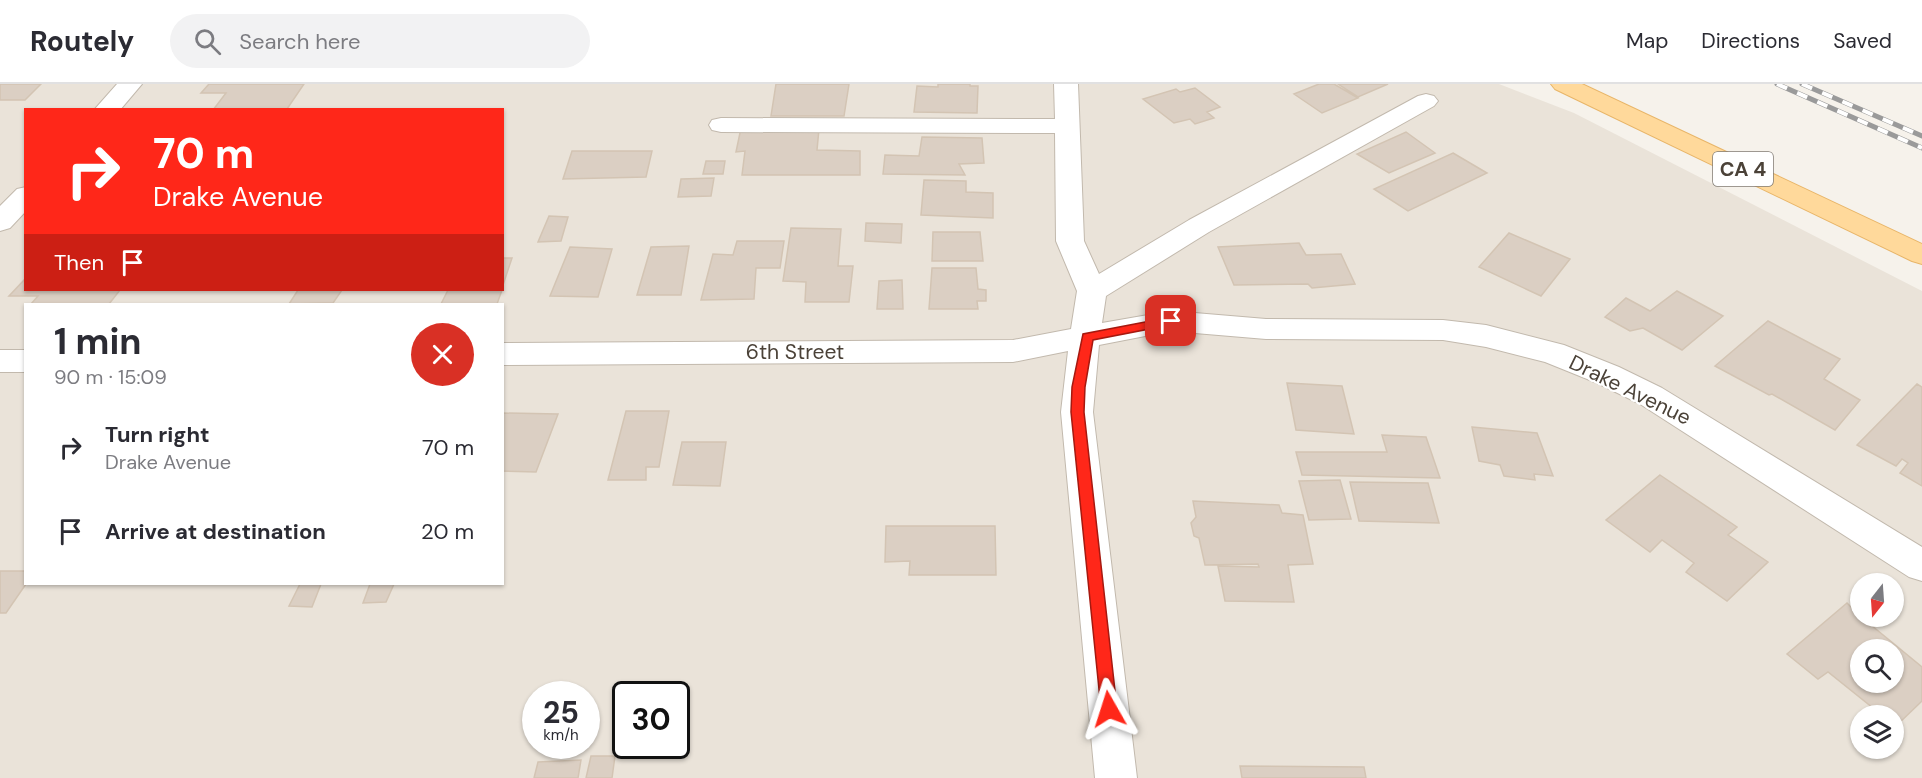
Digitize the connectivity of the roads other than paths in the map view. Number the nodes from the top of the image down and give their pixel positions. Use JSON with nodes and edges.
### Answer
{"nodes":[{"id":1,"x":130,"y":84,"type":"edge"},
{"id":2,"x":1066,"y":84,"type":"edge"},
{"id":3,"x":1563,"y":84,"type":"edge"},
{"id":4,"x":1426,"y":101,"type":"dead end"},
{"id":5,"x":108,"y":108,"type":"edge"},
{"id":6,"x":721,"y":125,"type":"dead end"},
{"id":7,"x":1067,"y":126,"type":"junction"},
{"id":8,"x":24,"y":197,"type":"edge"},
{"id":9,"x":0,"y":222,"type":"edge"},
{"id":10,"x":1922,"y":255,"type":"edge"},
{"id":11,"x":1092,"y":291,"type":"junction"},
{"id":12,"x":1087,"y":337,"type":"junction"},
{"id":13,"x":504,"y":354,"type":"edge"},
{"id":14,"x":24,"y":361,"type":"edge"},
{"id":15,"x":0,"y":362,"type":"edge"},
{"id":16,"x":1922,"y":566,"type":"edge"},
{"id":17,"x":1116,"y":778,"type":"edge"}],
"edges":[{"from":1,"to":5,"type":"street"},
{"from":2,"to":7,"type":"street"},
{"from":3,"to":10,"type":"main road","number":"CA 4"},
{"from":4,"to":11,"type":"street"},
{"from":6,"to":7,"type":"street"},
{"from":7,"to":11,"type":"street"},
{"from":8,"to":9,"type":"street"},
{"from":11,"to":12,"type":"street"},
{"from":12,"to":13,"type":"street","name":"6th Street"},
{"from":12,"to":16,"type":"street","name":"Drake Avenue"},
{"from":12,"to":17,"type":"street"},
{"from":14,"to":15,"type":"street"}]}
